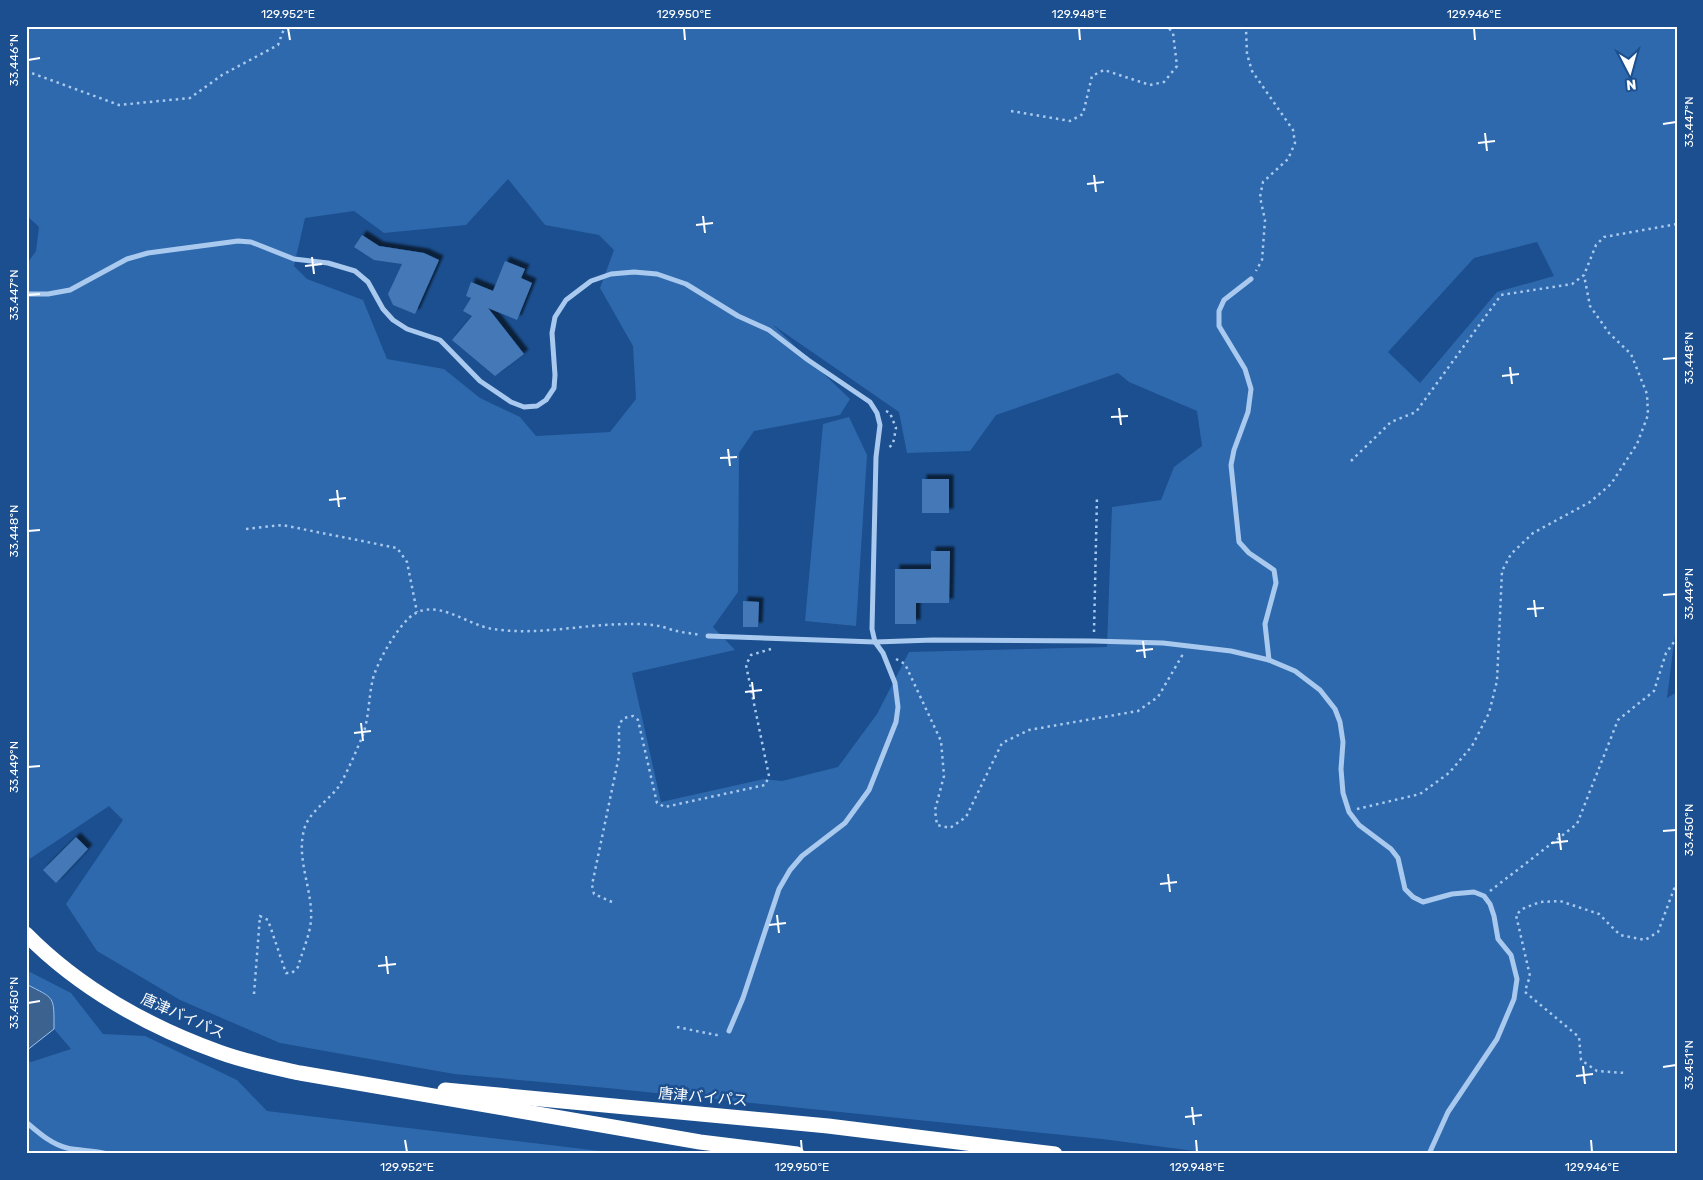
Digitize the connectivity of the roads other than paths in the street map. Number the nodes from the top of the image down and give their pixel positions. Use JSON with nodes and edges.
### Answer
{"nodes":[{"id":1,"x":1251,"y":279,"type":"road end"},
{"id":2,"x":26,"y":294,"type":"edge"},
{"id":3,"x":708,"y":636,"type":"road end"},
{"id":4,"x":875,"y":642,"type":"junction"},
{"id":5,"x":1269,"y":660,"type":"junction"},
{"id":6,"x":26,"y":934,"type":"edge"},
{"id":7,"x":729,"y":1031,"type":"road end"},
{"id":8,"x":347,"y":1081,"type":"junction"},
{"id":9,"x":26,"y":1122,"type":"edge"},
{"id":10,"x":992,"y":1150,"type":"edge"},
{"id":11,"x":107,"y":1154,"type":"edge"},
{"id":12,"x":797,"y":1154,"type":"edge"},
{"id":13,"x":1055,"y":1154,"type":"edge"},
{"id":14,"x":1429,"y":1154,"type":"edge"}],
"edges":[{"from":1,"to":5,"type":"street"},
{"from":2,"to":4,"type":"street"},
{"from":3,"to":4,"type":"street"},
{"from":4,"to":5,"type":"street"},
{"from":4,"to":7,"type":"street"},
{"from":5,"to":14,"type":"street"},
{"from":6,"to":8,"type":"highway","name":"唐津バイパス"},
{"from":8,"to":10,"type":"highway","name":"唐津バイパス"},
{"from":8,"to":12,"type":"highway","name":"唐津バイパス"},
{"from":9,"to":11,"type":"street"},
{"from":10,"to":13,"type":"highway","name":"唐津バイパス"}]}
